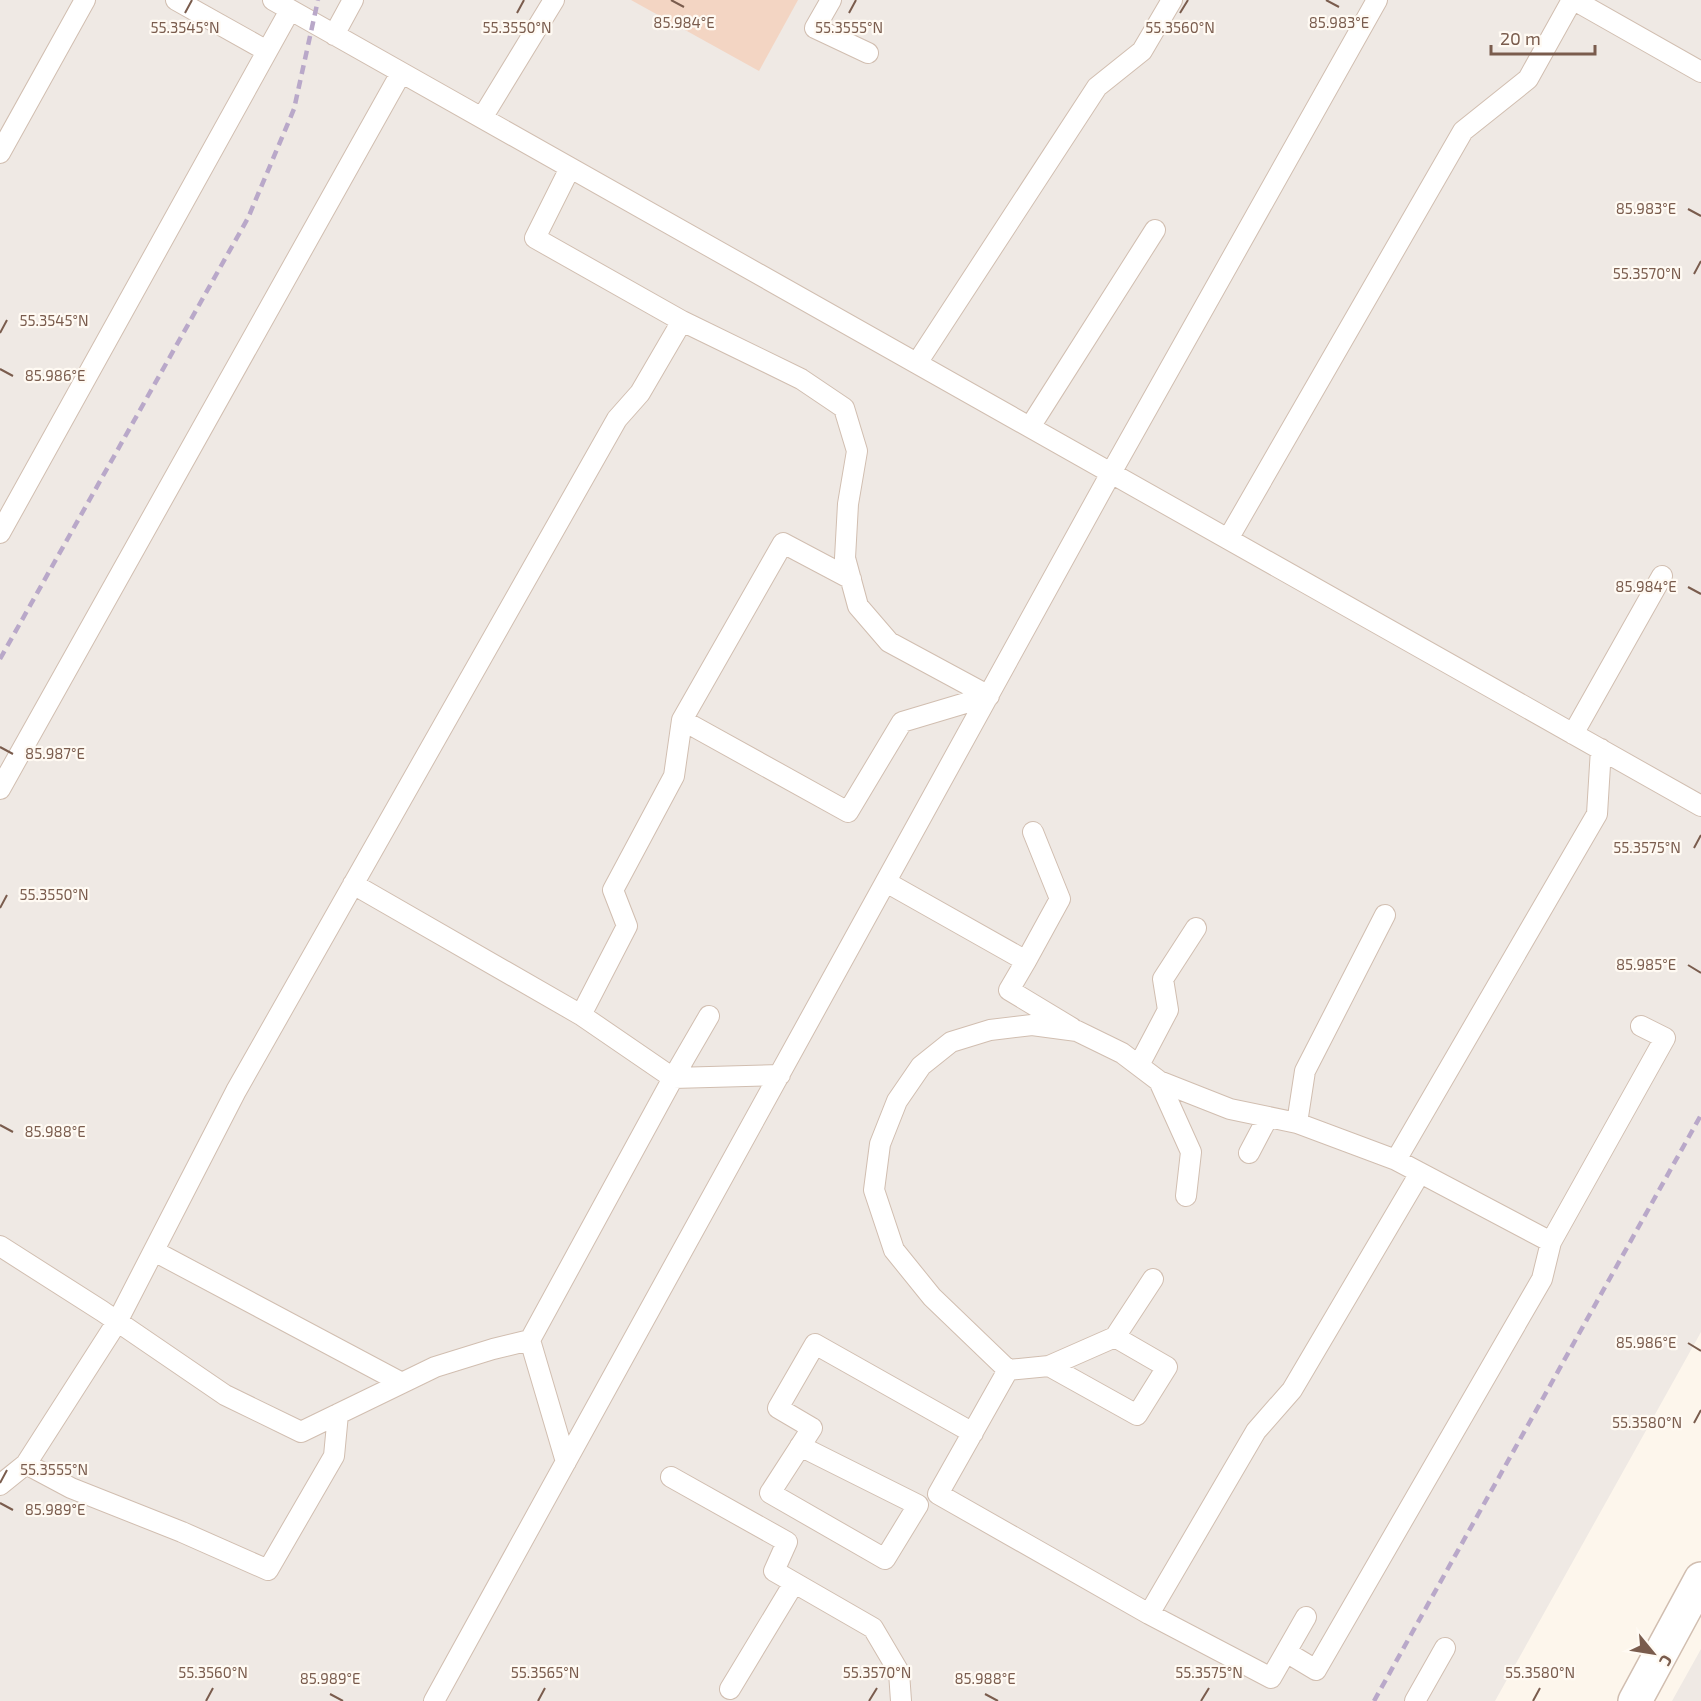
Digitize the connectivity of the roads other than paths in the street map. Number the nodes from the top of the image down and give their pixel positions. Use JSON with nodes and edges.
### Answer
{"nodes":[{"id":1,"x":85,"y":0,"type":"edge"},
{"id":2,"x":176,"y":0,"type":"edge"},
{"id":3,"x":273,"y":0,"type":"edge"},
{"id":4,"x":353,"y":0,"type":"edge"},
{"id":5,"x":555,"y":0,"type":"edge"},
{"id":6,"x":831,"y":0,"type":"edge"},
{"id":7,"x":1172,"y":0,"type":"edge"},
{"id":8,"x":1377,"y":0,"type":"edge"},
{"id":9,"x":1573,"y":0,"type":"edge"},
{"id":10,"x":290,"y":10,"type":"junction"},
{"id":11,"x":334,"y":34,"type":"junction"},
{"id":12,"x":267,"y":51,"type":"junction"},
{"id":13,"x":868,"y":53,"type":"dead end"},
{"id":14,"x":1701,"y":72,"type":"edge"},
{"id":15,"x":401,"y":73,"type":"junction"},
{"id":16,"x":482,"y":118,"type":"junction"},
{"id":17,"x":0,"y":153,"type":"edge"},
{"id":18,"x":570,"y":168,"type":"junction"},
{"id":19,"x":1155,"y":230,"type":"dead end"},
{"id":20,"x":682,"y":321,"type":"junction"},
{"id":21,"x":917,"y":363,"type":"junction"},
{"id":22,"x":1030,"y":427,"type":"junction"},
{"id":23,"x":1111,"y":473,"type":"junction"},
{"id":24,"x":0,"y":533,"type":"edge"},
{"id":25,"x":1228,"y":539,"type":"junction"},
{"id":26,"x":1662,"y":576,"type":"dead end"},
{"id":27,"x":851,"y":579,"type":"junction"},
{"id":28,"x":988,"y":696,"type":"junction"},
{"id":29,"x":682,"y":720,"type":"junction"},
{"id":30,"x":1573,"y":734,"type":"junction"},
{"id":31,"x":1601,"y":749,"type":"junction"},
{"id":32,"x":0,"y":789,"type":"edge"},
{"id":33,"x":1698,"y":798,"type":"edge"},
{"id":34,"x":1033,"y":832,"type":"dead end"},
{"id":35,"x":886,"y":882,"type":"junction"},
{"id":36,"x":353,"y":884,"type":"junction"},
{"id":37,"x":1385,"y":915,"type":"dead end"},
{"id":38,"x":1196,"y":928,"type":"dead end"},
{"id":39,"x":1026,"y":961,"type":"junction"},
{"id":40,"x":581,"y":1016,"type":"junction"},
{"id":41,"x":709,"y":1016,"type":"dead end"},
{"id":42,"x":1641,"y":1026,"type":"dead end"},
{"id":43,"x":1077,"y":1031,"type":"junction"},
{"id":44,"x":1139,"y":1065,"type":"junction"},
{"id":45,"x":780,"y":1075,"type":"junction"},
{"id":46,"x":673,"y":1078,"type":"junction"},
{"id":47,"x":1159,"y":1080,"type":"junction"},
{"id":48,"x":1268,"y":1117,"type":"junction"},
{"id":49,"x":1297,"y":1123,"type":"junction"},
{"id":50,"x":1250,"y":1153,"type":"dead end"},
{"id":51,"x":1396,"y":1160,"type":"junction"},
{"id":52,"x":1420,"y":1173,"type":"junction"},
{"id":53,"x":1186,"y":1196,"type":"dead end"},
{"id":54,"x":1551,"y":1242,"type":"junction"},
{"id":55,"x":0,"y":1246,"type":"edge"},
{"id":56,"x":154,"y":1251,"type":"junction"},
{"id":57,"x":1153,"y":1279,"type":"dead end"},
{"id":58,"x":117,"y":1322,"type":"junction"},
{"id":59,"x":1115,"y":1337,"type":"junction"},
{"id":60,"x":530,"y":1340,"type":"junction"},
{"id":61,"x":1049,"y":1366,"type":"junction"},
{"id":62,"x":1008,"y":1370,"type":"junction"},
{"id":63,"x":402,"y":1383,"type":"junction"},
{"id":64,"x":338,"y":1414,"type":"junction"},
{"id":65,"x":973,"y":1433,"type":"junction"},
{"id":66,"x":800,"y":1446,"type":"dead end"},
{"id":67,"x":566,"y":1462,"type":"junction"},
{"id":68,"x":26,"y":1464,"type":"junction"},
{"id":69,"x":671,"y":1477,"type":"dead end"},
{"id":70,"x":0,"y":1485,"type":"edge"},
{"id":71,"x":938,"y":1494,"type":"junction"},
{"id":72,"x":918,"y":1505,"type":"junction"},
{"id":73,"x":1701,"y":1579,"type":"edge"},
{"id":74,"x":794,"y":1582,"type":"junction"},
{"id":75,"x":1149,"y":1614,"type":"junction"},
{"id":76,"x":1306,"y":1617,"type":"dead end"},
{"id":77,"x":1445,"y":1648,"type":"dead end"},
{"id":78,"x":1286,"y":1652,"type":"junction"},
{"id":79,"x":730,"y":1689,"type":"dead end"},
{"id":80,"x":434,"y":1701,"type":"edge"},
{"id":81,"x":900,"y":1701,"type":"edge"},
{"id":82,"x":1415,"y":1701,"type":"edge"},
{"id":83,"x":1635,"y":1701,"type":"edge"}],
"edges":[{"from":1,"to":17,"type":"lane"},
{"from":2,"to":12,"type":"lane"},
{"from":3,"to":10,"type":"lane"},
{"from":4,"to":11,"type":"lane"},
{"from":5,"to":16,"type":"lane"},
{"from":6,"to":13,"type":"lane"},
{"from":7,"to":21,"type":"lane"},
{"from":8,"to":23,"type":"lane"},
{"from":9,"to":14,"type":"lane"},
{"from":9,"to":25,"type":"lane"},
{"from":10,"to":11,"type":"lane"},
{"from":10,"to":12,"type":"lane"},
{"from":11,"to":15,"type":"lane"},
{"from":12,"to":24,"type":"lane"},
{"from":15,"to":16,"type":"lane"},
{"from":15,"to":32,"type":"lane"},
{"from":16,"to":18,"type":"lane"},
{"from":18,"to":20,"type":"lane"},
{"from":18,"to":21,"type":"lane"},
{"from":19,"to":22,"type":"lane"},
{"from":20,"to":27,"type":"lane"},
{"from":20,"to":36,"type":"lane"},
{"from":21,"to":22,"type":"lane"},
{"from":22,"to":23,"type":"lane"},
{"from":23,"to":25,"type":"lane"},
{"from":23,"to":28,"type":"lane"},
{"from":25,"to":30,"type":"lane"},
{"from":26,"to":30,"type":"lane"},
{"from":27,"to":28,"type":"lane"},
{"from":27,"to":29,"type":"lane"},
{"from":28,"to":29,"type":"lane"},
{"from":28,"to":35,"type":"lane"},
{"from":29,"to":40,"type":"lane"},
{"from":30,"to":31,"type":"lane"},
{"from":31,"to":33,"type":"lane"},
{"from":31,"to":51,"type":"lane"},
{"from":34,"to":39,"type":"lane"},
{"from":35,"to":39,"type":"lane"},
{"from":35,"to":45,"type":"lane"},
{"from":36,"to":40,"type":"lane"},
{"from":36,"to":56,"type":"lane"},
{"from":37,"to":49,"type":"lane"},
{"from":38,"to":44,"type":"lane"},
{"from":39,"to":43,"type":"lane"},
{"from":40,"to":46,"type":"lane"},
{"from":41,"to":46,"type":"lane"},
{"from":42,"to":54,"type":"lane"},
{"from":43,"to":44,"type":"lane"},
{"from":43,"to":62,"type":"lane"},
{"from":44,"to":47,"type":"lane"},
{"from":45,"to":46,"type":"lane"},
{"from":45,"to":67,"type":"lane"},
{"from":46,"to":60,"type":"lane"},
{"from":47,"to":48,"type":"lane"},
{"from":47,"to":53,"type":"lane"},
{"from":48,"to":49,"type":"lane"},
{"from":48,"to":50,"type":"lane"},
{"from":49,"to":51,"type":"lane"},
{"from":51,"to":52,"type":"lane"},
{"from":52,"to":54,"type":"lane"},
{"from":52,"to":75,"type":"lane"},
{"from":54,"to":78,"type":"lane"},
{"from":55,"to":58,"type":"lane"},
{"from":56,"to":58,"type":"lane"},
{"from":56,"to":63,"type":"lane"},
{"from":57,"to":59,"type":"lane"},
{"from":58,"to":64,"type":"lane"},
{"from":58,"to":68,"type":"lane"},
{"from":59,"to":61,"type":"lane"},
{"from":59,"to":61,"type":"lane"},
{"from":60,"to":63,"type":"lane"},
{"from":60,"to":67,"type":"lane"},
{"from":61,"to":62,"type":"lane"},
{"from":62,"to":65,"type":"lane"},
{"from":63,"to":64,"type":"lane"},
{"from":64,"to":68,"type":"lane"},
{"from":65,"to":71,"type":"lane"},
{"from":65,"to":72,"type":"lane"},
{"from":66,"to":72,"type":"lane"},
{"from":67,"to":80,"type":"lane"},
{"from":68,"to":70,"type":"lane"},
{"from":69,"to":74,"type":"lane"},
{"from":71,"to":72,"type":"lane"},
{"from":71,"to":75,"type":"lane"},
{"from":73,"to":83,"type":"street"},
{"from":74,"to":79,"type":"lane"},
{"from":74,"to":81,"type":"lane"},
{"from":75,"to":78,"type":"lane"},
{"from":76,"to":78,"type":"lane"},
{"from":77,"to":82,"type":"lane"}]}
